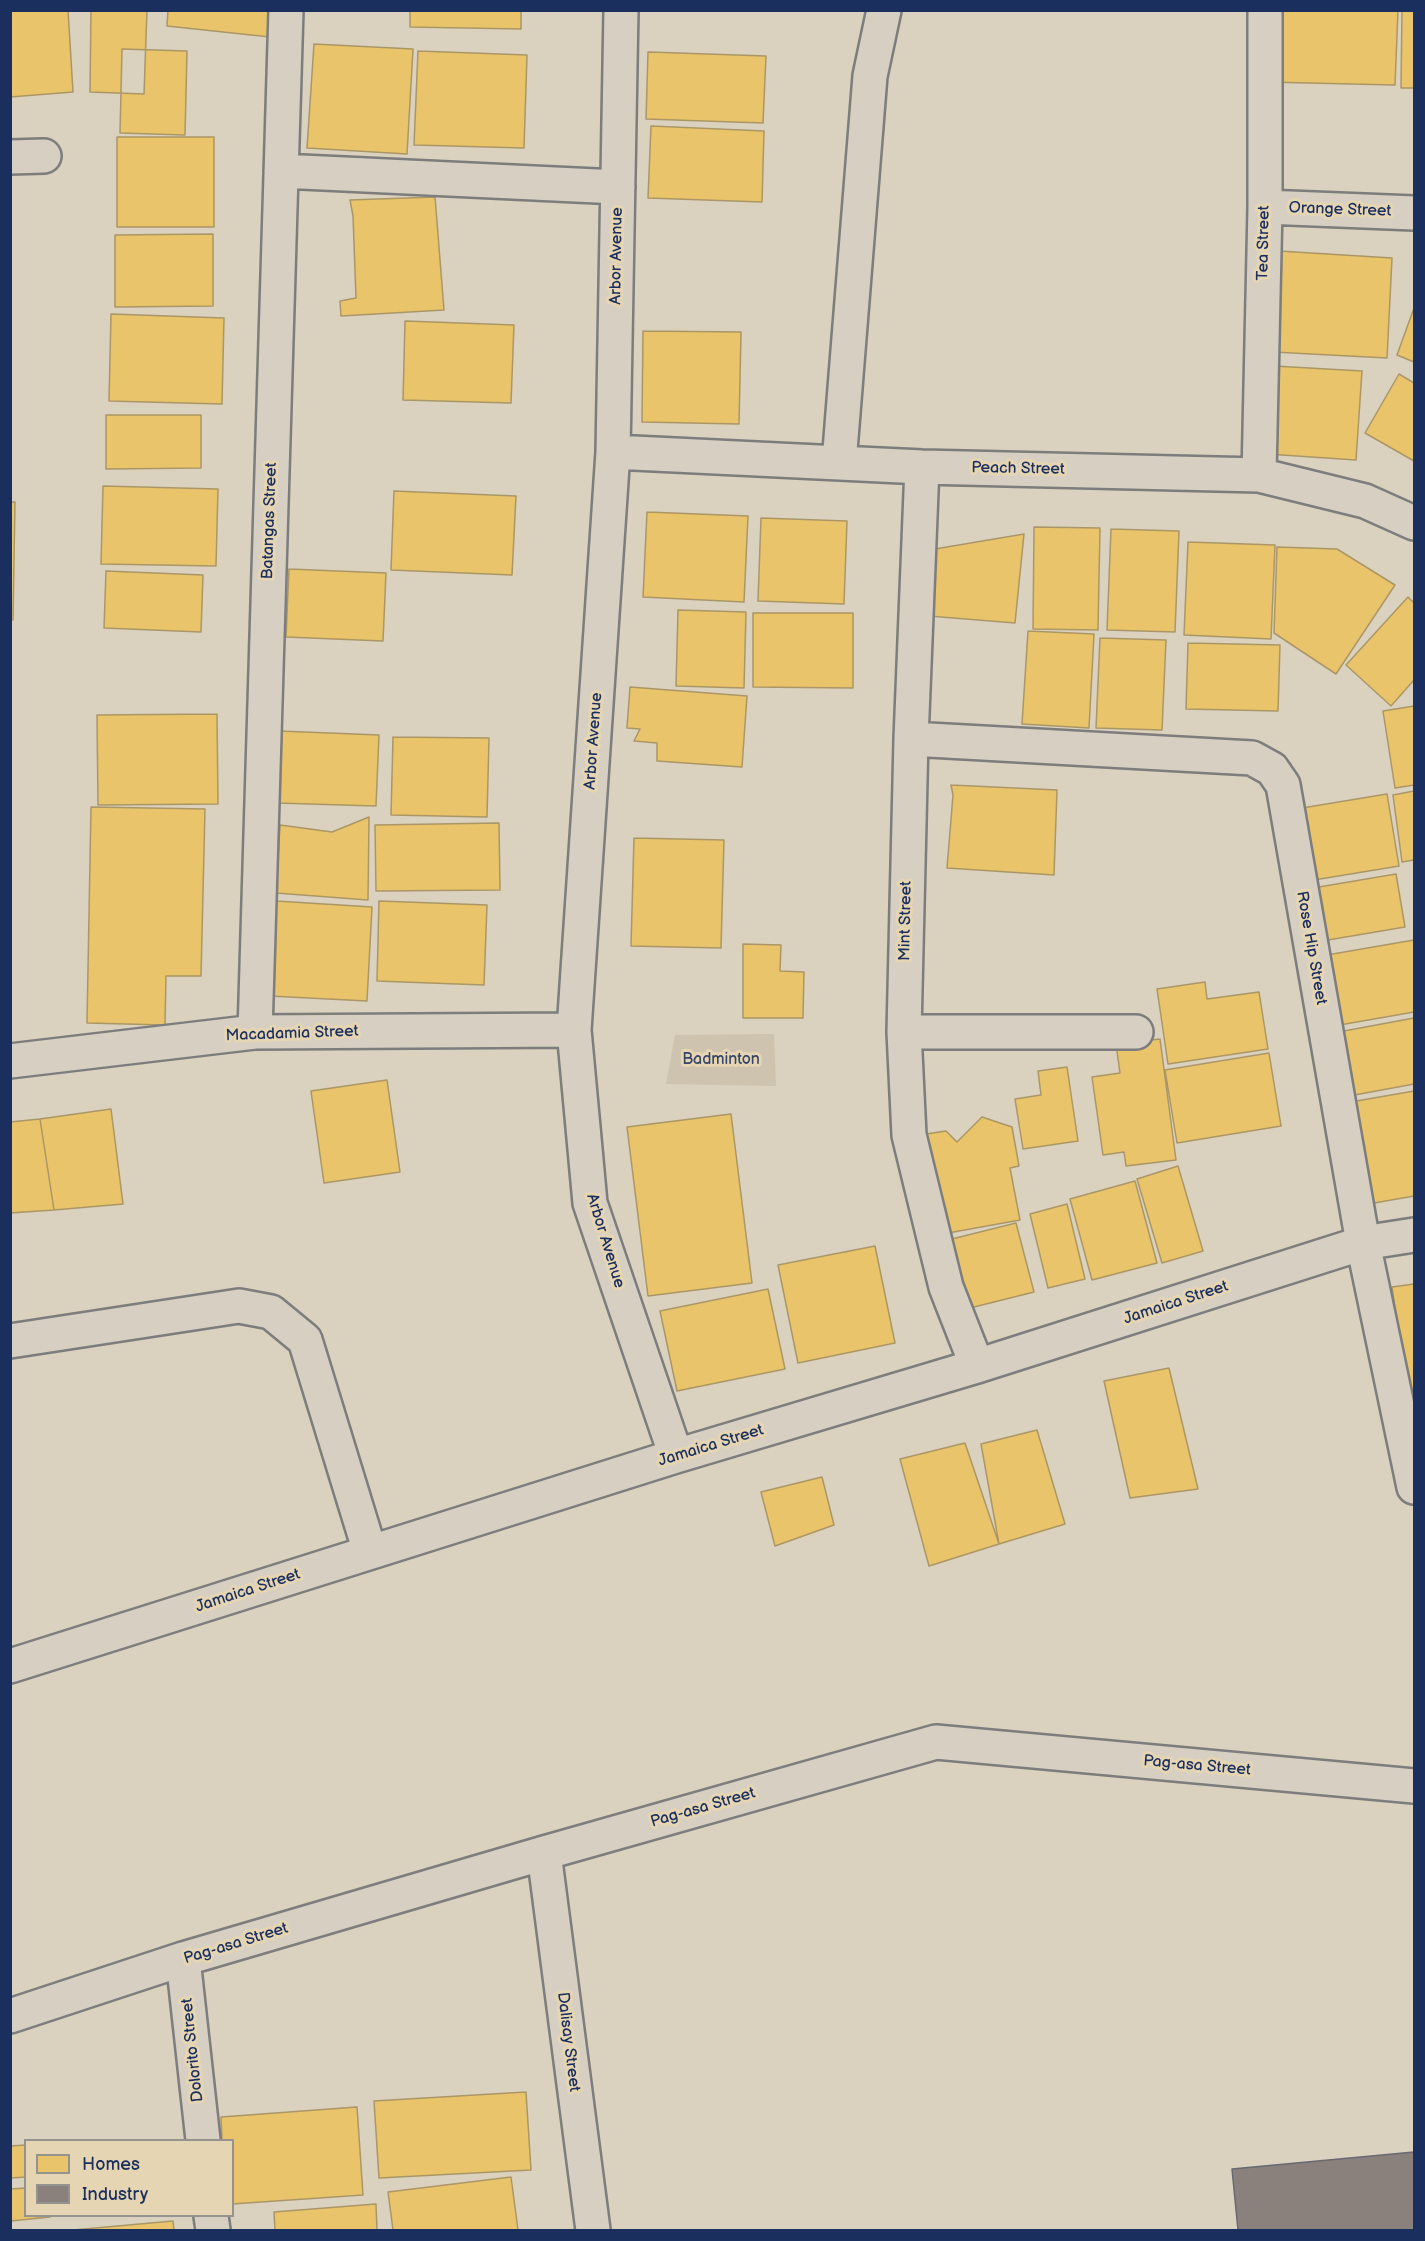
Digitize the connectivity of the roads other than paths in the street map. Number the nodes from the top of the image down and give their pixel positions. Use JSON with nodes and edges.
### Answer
{"nodes":[{"id":1,"x":286,"y":10,"type":"edge"},
{"id":2,"x":621,"y":10,"type":"edge"},
{"id":3,"x":885,"y":10,"type":"edge"},
{"id":4,"x":1264,"y":10,"type":"edge"},
{"id":5,"x":44,"y":156,"type":"dead end"},
{"id":6,"x":10,"y":157,"type":"edge"},
{"id":7,"x":281,"y":171,"type":"junction"},
{"id":8,"x":618,"y":187,"type":"junction"},
{"id":9,"x":1265,"y":207,"type":"junction"},
{"id":10,"x":1414,"y":213,"type":"edge"},
{"id":11,"x":613,"y":452,"type":"junction"},
{"id":12,"x":839,"y":463,"type":"junction"},
{"id":13,"x":922,"y":467,"type":"junction"},
{"id":14,"x":1259,"y":475,"type":"junction"},
{"id":15,"x":1414,"y":523,"type":"edge"},
{"id":16,"x":911,"y":739,"type":"junction"},
{"id":17,"x":574,"y":1030,"type":"junction"},
{"id":18,"x":255,"y":1032,"type":"junction"},
{"id":19,"x":904,"y":1032,"type":"junction"},
{"id":20,"x":1137,"y":1032,"type":"dead end"},
{"id":21,"x":10,"y":1062,"type":"edge"},
{"id":22,"x":1414,"y":1234,"type":"edge"},
{"id":23,"x":1363,"y":1243,"type":"junction"},
{"id":24,"x":10,"y":1341,"type":"edge"},
{"id":25,"x":977,"y":1366,"type":"junction"},
{"id":26,"x":676,"y":1456,"type":"junction"},
{"id":27,"x":1414,"y":1487,"type":"edge"},
{"id":28,"x":370,"y":1552,"type":"junction"},
{"id":29,"x":10,"y":1666,"type":"edge"},
{"id":30,"x":1414,"y":1786,"type":"edge"},
{"id":31,"x":544,"y":1853,"type":"junction"},
{"id":32,"x":183,"y":1959,"type":"junction"},
{"id":33,"x":10,"y":2016,"type":"edge"},
{"id":34,"x":203,"y":2139,"type":"edge"},
{"id":35,"x":593,"y":2230,"type":"edge"}],
"edges":[{"from":1,"to":7,"type":"street","name":"Batangas Street"},
{"from":2,"to":8,"type":"street","name":"Arbor Avenue"},
{"from":3,"to":12,"type":"street"},
{"from":4,"to":9,"type":"street","name":"Tea Street"},
{"from":5,"to":6,"type":"street"},
{"from":7,"to":8,"type":"street"},
{"from":7,"to":18,"type":"street","name":"Batangas Street"},
{"from":8,"to":11,"type":"street","name":"Arbor Avenue"},
{"from":9,"to":10,"type":"street","name":"Orange Street"},
{"from":9,"to":14,"type":"street","name":"Tea Street"},
{"from":11,"to":12,"type":"street","name":"Peach Street"},
{"from":11,"to":17,"type":"street","name":"Arbor Avenue"},
{"from":12,"to":13,"type":"street","name":"Peach Street"},
{"from":13,"to":14,"type":"street","name":"Peach Street"},
{"from":13,"to":16,"type":"street","name":"Mint Street"},
{"from":14,"to":15,"type":"street","name":"Peach Street"},
{"from":16,"to":19,"type":"street","name":"Mint Street"},
{"from":16,"to":23,"type":"street","name":"Rose Hip Street"},
{"from":17,"to":18,"type":"street","name":"Macadamia Street"},
{"from":17,"to":26,"type":"street","name":"Arbor Avenue"},
{"from":18,"to":21,"type":"street","name":"Macadamia Street"},
{"from":19,"to":20,"type":"street"},
{"from":19,"to":25,"type":"street","name":"Mint Street"},
{"from":22,"to":23,"type":"street","name":"Jamaica Street"},
{"from":23,"to":25,"type":"street","name":"Jamaica Street"},
{"from":23,"to":27,"type":"street","name":"Rose Hip Street"},
{"from":24,"to":28,"type":"street"},
{"from":25,"to":26,"type":"street","name":"Jamaica Street"},
{"from":26,"to":28,"type":"street","name":"Jamaica Street"},
{"from":28,"to":29,"type":"street","name":"Jamaica Street"},
{"from":30,"to":31,"type":"street","name":"Pag-asa Street"},
{"from":31,"to":32,"type":"street","name":"Pag-asa Street"},
{"from":31,"to":35,"type":"street","name":"Dalisay Street"},
{"from":32,"to":33,"type":"street","name":"Pag-asa Street"},
{"from":32,"to":34,"type":"street","name":"Dolorito Street"}]}
